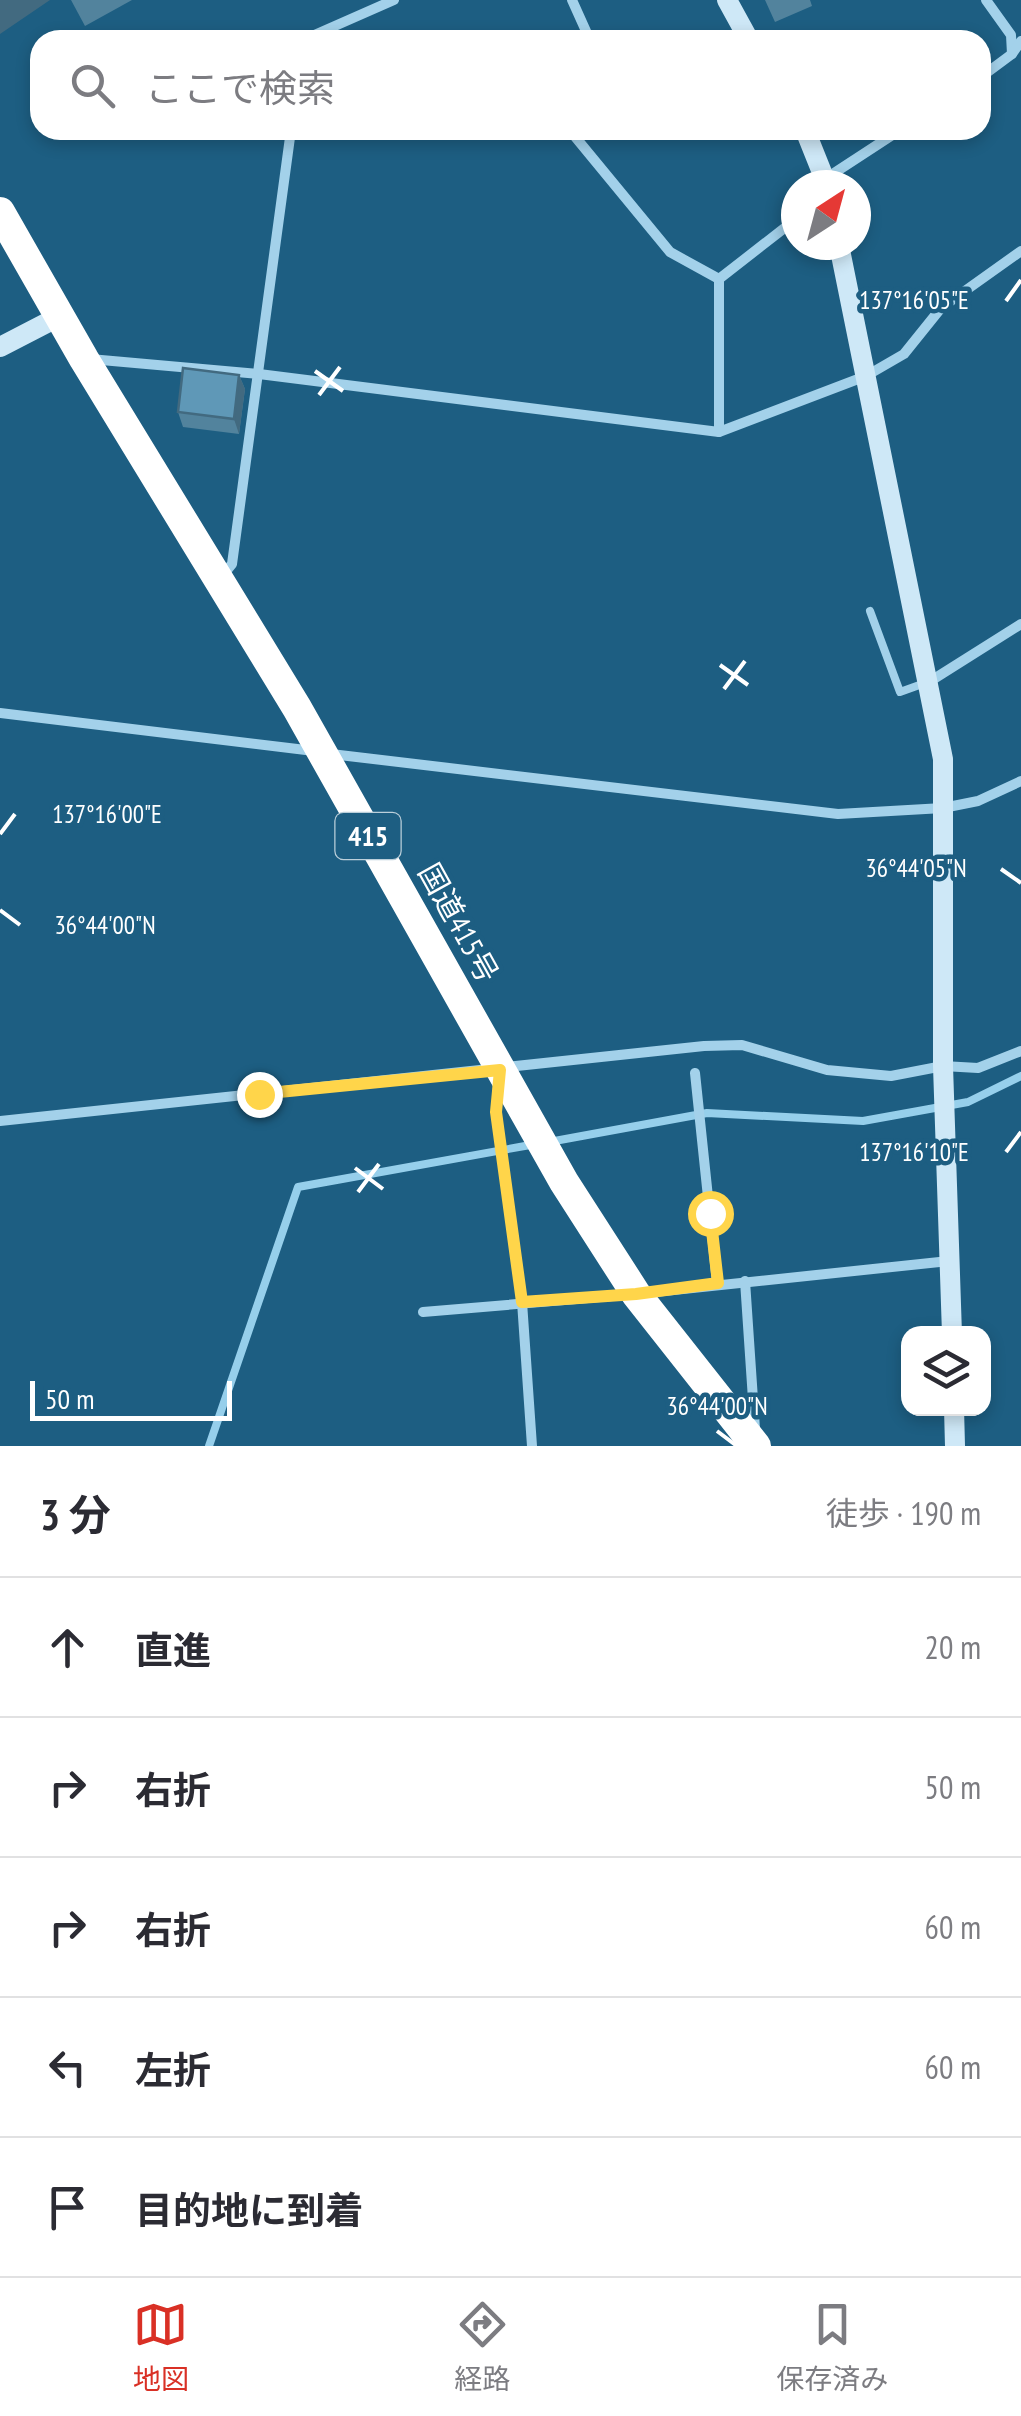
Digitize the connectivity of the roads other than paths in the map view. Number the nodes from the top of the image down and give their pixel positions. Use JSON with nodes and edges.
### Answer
{"nodes":[{"id":1,"x":394,"y":0,"type":"edge"},
{"id":2,"x":572,"y":0,"type":"edge"},
{"id":3,"x":727,"y":0,"type":"edge"},
{"id":4,"x":986,"y":0,"type":"edge"},
{"id":5,"x":326,"y":30,"type":"edge"},
{"id":6,"x":586,"y":30,"type":"edge"},
{"id":7,"x":743,"y":30,"type":"edge"},
{"id":8,"x":1021,"y":41,"type":"edge"},
{"id":9,"x":1016,"y":57,"type":"edge"},
{"id":10,"x":991,"y":71,"type":"edge"},
{"id":11,"x":290,"y":140,"type":"edge"},
{"id":12,"x":578,"y":140,"type":"edge"},
{"id":13,"x":809,"y":140,"type":"edge"},
{"id":14,"x":886,"y":140,"type":"edge"},
{"id":15,"x":819,"y":170,"type":"edge"},
{"id":16,"x":843,"y":170,"type":"edge"},
{"id":17,"x":0,"y":212,"type":"edge"},
{"id":18,"x":781,"y":230,"type":"edge"},
{"id":19,"x":1021,"y":251,"type":"edge"},
{"id":20,"x":842,"y":260,"type":"edge"},
{"id":21,"x":719,"y":279,"type":"junction"},
{"id":22,"x":62,"y":315,"type":"junction"},
{"id":23,"x":0,"y":348,"type":"edge"},
{"id":24,"x":84,"y":359,"type":"junction"},
{"id":25,"x":259,"y":374,"type":"junction"},
{"id":26,"x":866,"y":376,"type":"junction"},
{"id":27,"x":719,"y":432,"type":"junction"},
{"id":28,"x":220,"y":580,"type":"junction"},
{"id":29,"x":870,"y":611,"type":"dead end"},
{"id":30,"x":1021,"y":624,"type":"edge"},
{"id":31,"x":929,"y":682,"type":"junction"},
{"id":32,"x":0,"y":713,"type":"edge"},
{"id":33,"x":321,"y":752,"type":"junction"},
{"id":34,"x":1021,"y":781,"type":"edge"},
{"id":35,"x":943,"y":808,"type":"junction"},
{"id":36,"x":1021,"y":1051,"type":"edge"},
{"id":37,"x":944,"y":1066,"type":"junction"},
{"id":38,"x":500,"y":1070,"type":"junction"},
{"id":39,"x":695,"y":1072,"type":"dead end"},
{"id":40,"x":0,"y":1121,"type":"edge"},
{"id":41,"x":950,"y":1260,"type":"junction"},
{"id":42,"x":744,"y":1280,"type":"junction"},
{"id":43,"x":718,"y":1283,"type":"junction"},
{"id":44,"x":636,"y":1294,"type":"junction"},
{"id":45,"x":522,"y":1302,"type":"junction"},
{"id":46,"x":423,"y":1312,"type":"dead end"},
{"id":47,"x":952,"y":1326,"type":"edge"},
{"id":48,"x":954,"y":1416,"type":"edge"},
{"id":49,"x":532,"y":1446,"type":"edge"},
{"id":50,"x":756,"y":1446,"type":"edge"},
{"id":51,"x":956,"y":1446,"type":"edge"}],
"edges":[{"from":1,"to":5,"type":"street"},
{"from":2,"to":6,"type":"street"},
{"from":3,"to":7,"type":"street"},
{"from":4,"to":9,"type":"street"},
{"from":8,"to":9,"type":"street"},
{"from":9,"to":10,"type":"street"},
{"from":11,"to":25,"type":"street"},
{"from":12,"to":21,"type":"street"},
{"from":13,"to":15,"type":"street"},
{"from":14,"to":16,"type":"street"},
{"from":17,"to":22,"type":"highway","name":"国道415号","number":"415"},
{"from":18,"to":21,"type":"street"},
{"from":19,"to":26,"type":"street"},
{"from":20,"to":26,"type":"street"},
{"from":21,"to":27,"type":"street"},
{"from":22,"to":23,"type":"street"},
{"from":22,"to":24,"type":"highway","name":"国道415号","number":"415"},
{"from":24,"to":25,"type":"street"},
{"from":24,"to":28,"type":"highway","name":"国道415号","number":"415"},
{"from":25,"to":27,"type":"street"},
{"from":25,"to":28,"type":"street"},
{"from":26,"to":27,"type":"street"},
{"from":26,"to":31,"type":"street"},
{"from":28,"to":33,"type":"highway","name":"国道415号","number":"415"},
{"from":29,"to":31,"type":"lane"},
{"from":30,"to":31,"type":"street"},
{"from":31,"to":35,"type":"street"},
{"from":32,"to":33,"type":"street"},
{"from":33,"to":35,"type":"street"},
{"from":33,"to":38,"type":"highway","name":"国道415号","number":"415"},
{"from":34,"to":35,"type":"street"},
{"from":35,"to":37,"type":"street"},
{"from":36,"to":37,"type":"street"},
{"from":37,"to":38,"type":"street"},
{"from":37,"to":41,"type":"street"},
{"from":38,"to":40,"type":"street"},
{"from":38,"to":44,"type":"highway","name":"国道415号","number":"415"},
{"from":38,"to":45,"type":"street"},
{"from":39,"to":43,"type":"street"},
{"from":41,"to":42,"type":"street"},
{"from":41,"to":47,"type":"street"},
{"from":42,"to":43,"type":"street"},
{"from":42,"to":50,"type":"street"},
{"from":43,"to":44,"type":"street"},
{"from":44,"to":45,"type":"street"},
{"from":44,"to":50,"type":"highway","name":"国道415号","number":"415"},
{"from":45,"to":46,"type":"street"},
{"from":45,"to":49,"type":"street"},
{"from":48,"to":51,"type":"street"}]}
